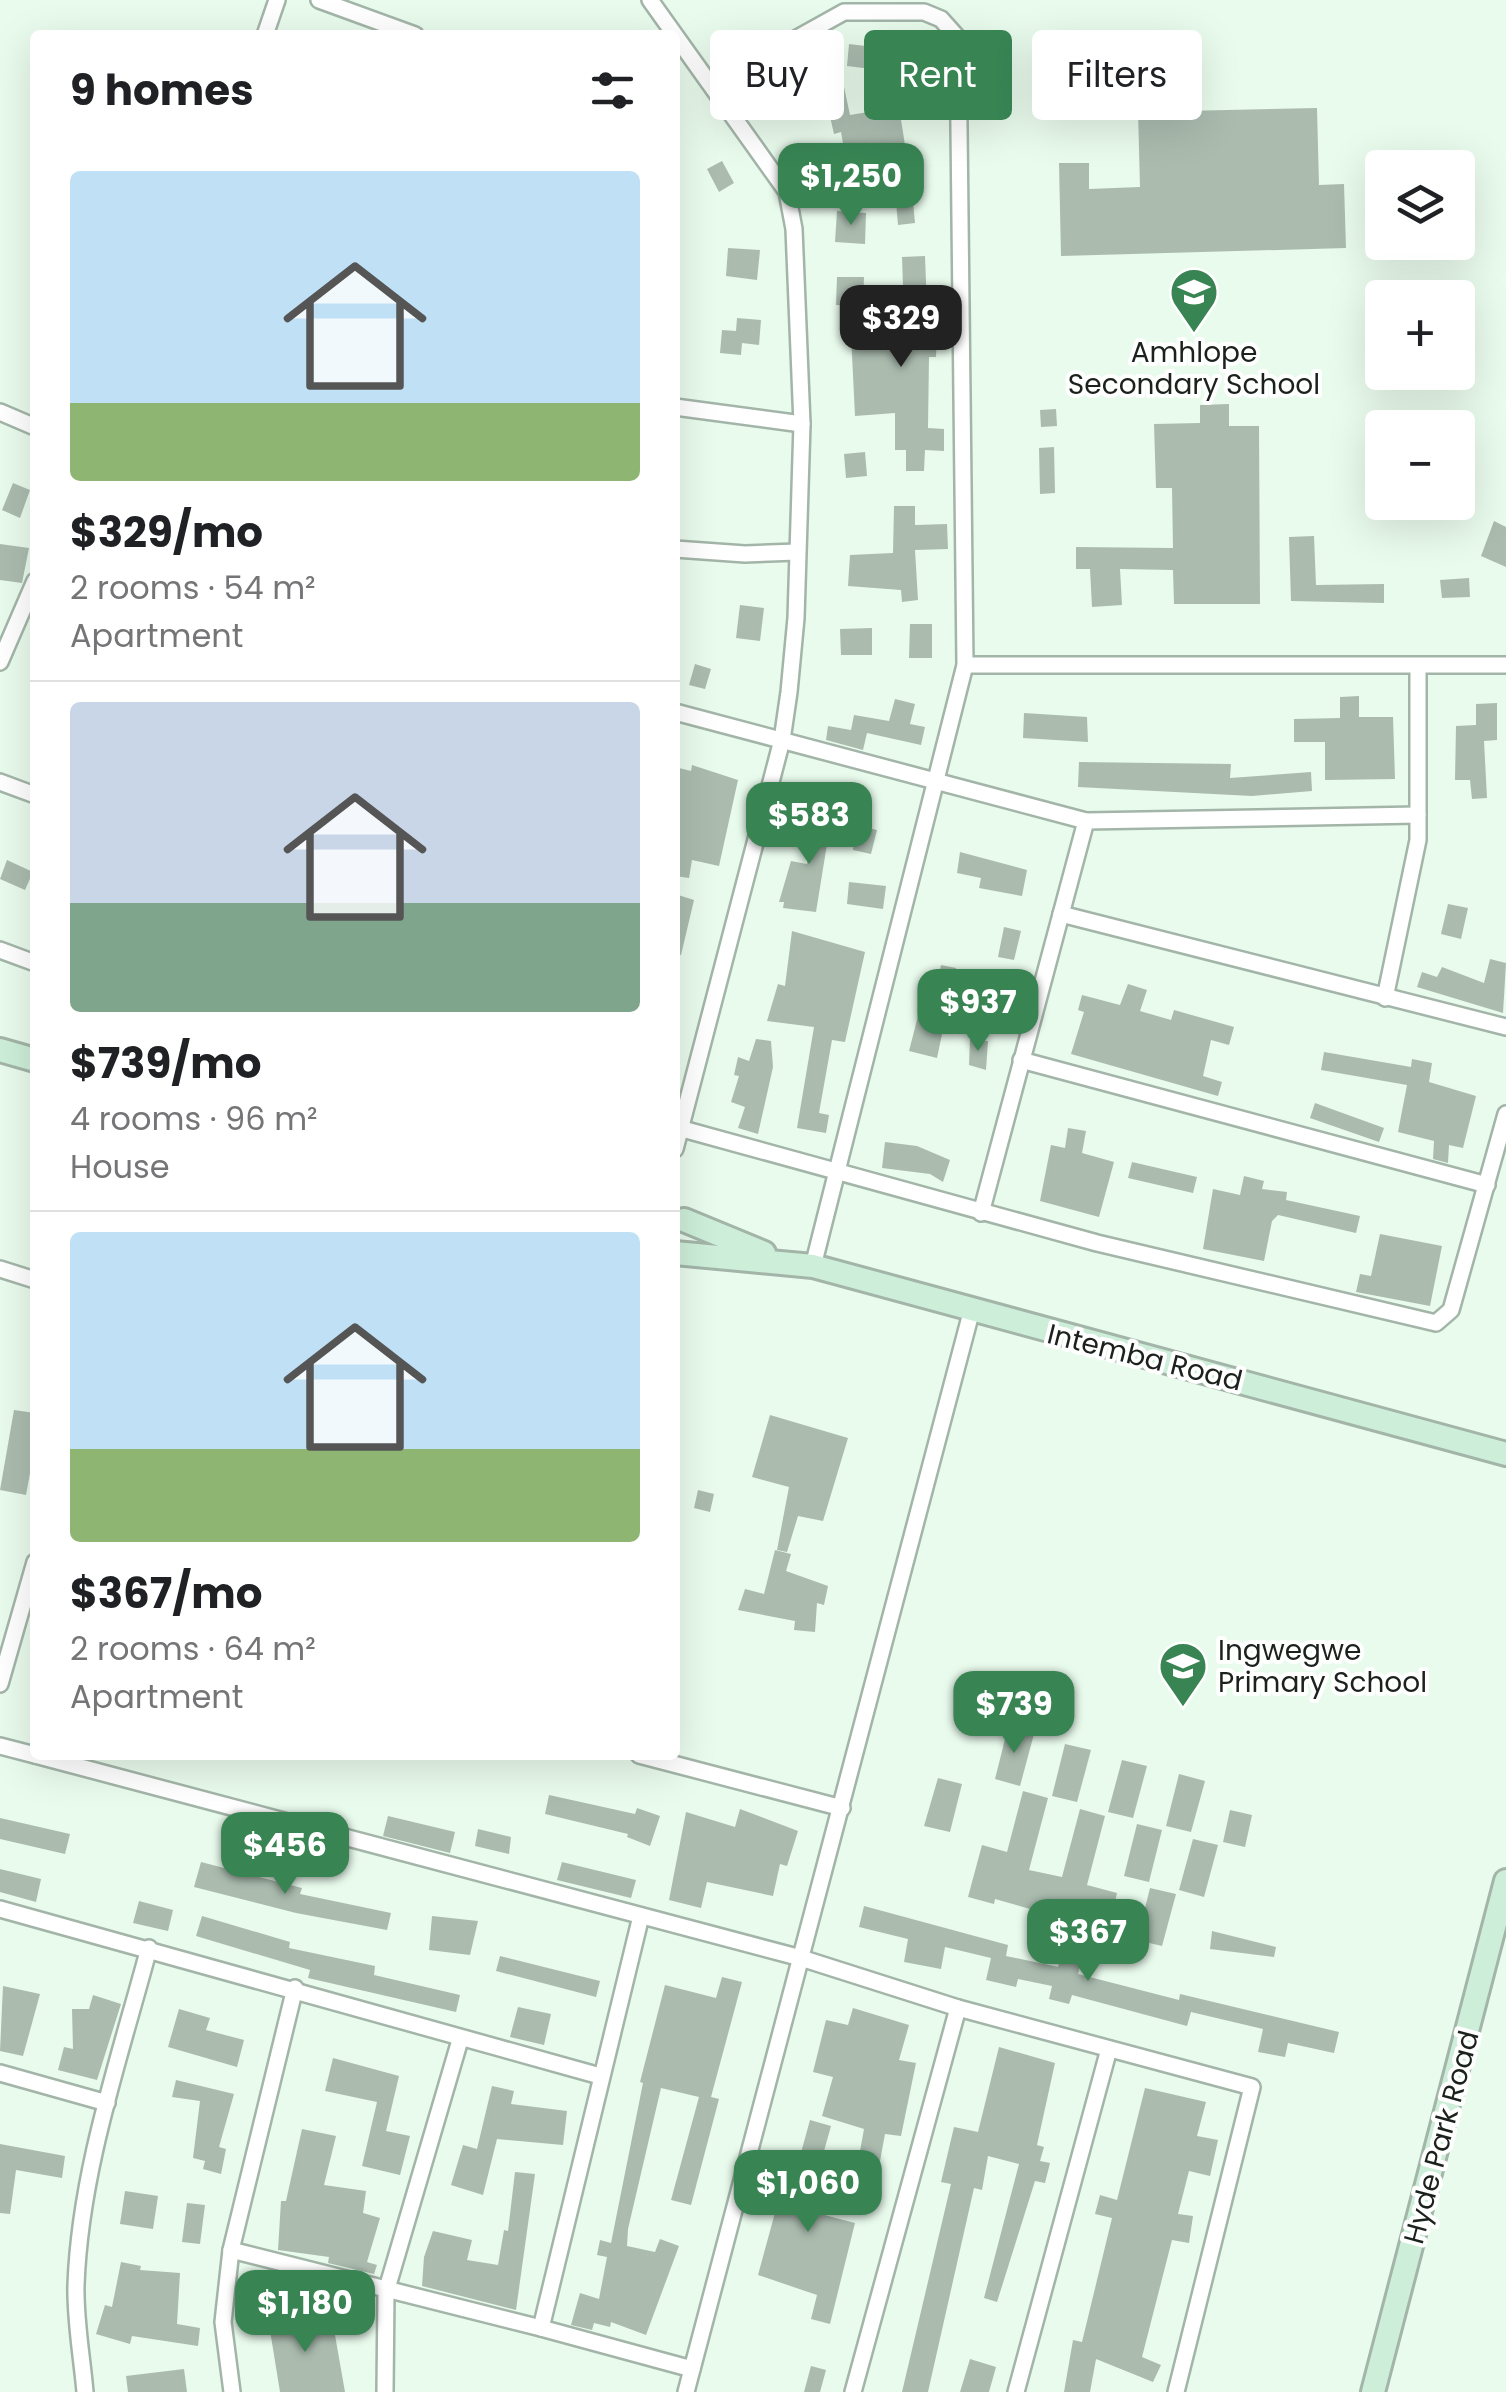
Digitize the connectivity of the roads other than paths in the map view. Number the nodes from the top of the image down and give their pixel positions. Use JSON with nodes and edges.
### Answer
{"nodes":[{"id":1,"x":278,"y":0,"type":"edge"},
{"id":2,"x":319,"y":0,"type":"edge"},
{"id":3,"x":650,"y":0,"type":"edge"},
{"id":4,"x":266,"y":30,"type":"edge"},
{"id":5,"x":401,"y":30,"type":"edge"},
{"id":6,"x":672,"y":30,"type":"edge"},
{"id":7,"x":811,"y":30,"type":"edge"},
{"id":8,"x":680,"y":41,"type":"edge"},
{"id":9,"x":710,"y":82,"type":"edge"},
{"id":10,"x":737,"y":120,"type":"edge"},
{"id":11,"x":680,"y":409,"type":"edge"},
{"id":12,"x":0,"y":412,"type":"edge"},
{"id":13,"x":802,"y":424,"type":"junction"},
{"id":14,"x":30,"y":425,"type":"edge"},
{"id":15,"x":680,"y":549,"type":"edge"},
{"id":16,"x":797,"y":552,"type":"junction"},
{"id":17,"x":30,"y":593,"type":"edge"},
{"id":18,"x":0,"y":662,"type":"edge"},
{"id":19,"x":965,"y":665,"type":"junction"},
{"id":20,"x":1506,"y":665,"type":"edge"},
{"id":21,"x":1418,"y":666,"type":"junction"},
{"id":22,"x":680,"y":713,"type":"edge"},
{"id":23,"x":782,"y":740,"type":"junction"},
{"id":24,"x":937,"y":781,"type":"junction"},
{"id":25,"x":0,"y":782,"type":"edge"},
{"id":26,"x":30,"y":793,"type":"edge"},
{"id":27,"x":1418,"y":815,"type":"junction"},
{"id":28,"x":1086,"y":821,"type":"junction"},
{"id":29,"x":1061,"y":914,"type":"junction"},
{"id":30,"x":0,"y":950,"type":"edge"},
{"id":31,"x":30,"y":961,"type":"edge"},
{"id":32,"x":1385,"y":998,"type":"junction"},
{"id":33,"x":1506,"y":1027,"type":"edge"},
{"id":34,"x":0,"y":1050,"type":"edge"},
{"id":35,"x":30,"y":1059,"type":"edge"},
{"id":36,"x":1021,"y":1060,"type":"junction"},
{"id":37,"x":1506,"y":1114,"type":"edge"},
{"id":38,"x":680,"y":1124,"type":"edge"},
{"id":39,"x":680,"y":1128,"type":"edge"},
{"id":40,"x":838,"y":1170,"type":"junction"},
{"id":41,"x":1487,"y":1185,"type":"junction"},
{"id":42,"x":982,"y":1212,"type":"junction"},
{"id":43,"x":680,"y":1213,"type":"edge"},
{"id":44,"x":680,"y":1244,"type":"edge"},
{"id":45,"x":680,"y":1252,"type":"edge"},
{"id":46,"x":784,"y":1261,"type":"junction"},
{"id":47,"x":813,"y":1266,"type":"junction"},
{"id":48,"x":0,"y":1269,"type":"edge"},
{"id":49,"x":30,"y":1278,"type":"edge"},
{"id":50,"x":972,"y":1313,"type":"junction"},
{"id":51,"x":1506,"y":1454,"type":"edge"},
{"id":52,"x":30,"y":1600,"type":"edge"},
{"id":53,"x":0,"y":1684,"type":"edge"},
{"id":54,"x":0,"y":1746,"type":"edge"},
{"id":55,"x":30,"y":1754,"type":"edge"},
{"id":56,"x":54,"y":1760,"type":"edge"},
{"id":57,"x":657,"y":1760,"type":"edge"},
{"id":58,"x":842,"y":1808,"type":"junction"},
{"id":59,"x":1506,"y":1882,"type":"edge"},
{"id":60,"x":0,"y":1908,"type":"edge"},
{"id":61,"x":641,"y":1916,"type":"junction"},
{"id":62,"x":149,"y":1948,"type":"junction"},
{"id":63,"x":801,"y":1958,"type":"junction"},
{"id":64,"x":295,"y":1988,"type":"junction"},
{"id":65,"x":958,"y":2008,"type":"junction"},
{"id":66,"x":460,"y":2040,"type":"junction"},
{"id":67,"x":1109,"y":2049,"type":"junction"},
{"id":68,"x":0,"y":2073,"type":"edge"},
{"id":69,"x":600,"y":2076,"type":"junction"},
{"id":70,"x":107,"y":2103,"type":"junction"},
{"id":71,"x":231,"y":2250,"type":"junction"},
{"id":72,"x":386,"y":2292,"type":"junction"},
{"id":73,"x":541,"y":2328,"type":"junction"},
{"id":74,"x":692,"y":2368,"type":"junction"},
{"id":75,"x":86,"y":2392,"type":"edge"},
{"id":76,"x":232,"y":2392,"type":"edge"},
{"id":77,"x":385,"y":2392,"type":"edge"},
{"id":78,"x":686,"y":2392,"type":"edge"},
{"id":79,"x":853,"y":2392,"type":"edge"},
{"id":80,"x":1016,"y":2392,"type":"edge"},
{"id":81,"x":1176,"y":2392,"type":"edge"},
{"id":82,"x":1373,"y":2392,"type":"edge"}],
"edges":[{"from":1,"to":4,"type":"street"},
{"from":2,"to":5,"type":"street"},
{"from":3,"to":6,"type":"street"},
{"from":7,"to":19,"type":"street"},
{"from":8,"to":9,"type":"street"},
{"from":10,"to":13,"type":"street"},
{"from":11,"to":13,"type":"street"},
{"from":12,"to":14,"type":"street"},
{"from":13,"to":16,"type":"street"},
{"from":15,"to":16,"type":"street"},
{"from":16,"to":23,"type":"street"},
{"from":17,"to":18,"type":"street"},
{"from":19,"to":21,"type":"street"},
{"from":19,"to":24,"type":"street"},
{"from":20,"to":21,"type":"street"},
{"from":21,"to":27,"type":"street"},
{"from":22,"to":23,"type":"street"},
{"from":23,"to":24,"type":"street"},
{"from":23,"to":38,"type":"street"},
{"from":24,"to":28,"type":"street"},
{"from":24,"to":40,"type":"street"},
{"from":25,"to":26,"type":"street"},
{"from":27,"to":28,"type":"street"},
{"from":27,"to":32,"type":"street"},
{"from":28,"to":29,"type":"street"},
{"from":29,"to":32,"type":"street"},
{"from":29,"to":36,"type":"street"},
{"from":30,"to":31,"type":"street"},
{"from":32,"to":33,"type":"street"},
{"from":34,"to":35,"type":"street"},
{"from":36,"to":41,"type":"street"},
{"from":36,"to":42,"type":"street"},
{"from":37,"to":41,"type":"street"},
{"from":39,"to":40,"type":"street"},
{"from":40,"to":42,"type":"street"},
{"from":40,"to":47,"type":"street"},
{"from":41,"to":42,"type":"street"},
{"from":43,"to":44,"type":"street"},
{"from":43,"to":46,"type":"street"},
{"from":45,"to":46,"type":"street"},
{"from":46,"to":47,"type":"street","name":"Intemba Road"},
{"from":47,"to":50,"type":"street","name":"Intemba Road"},
{"from":48,"to":49,"type":"street"},
{"from":50,"to":51,"type":"street","name":"Intemba Road"},
{"from":50,"to":58,"type":"street"},
{"from":52,"to":53,"type":"street"},
{"from":54,"to":55,"type":"street"},
{"from":56,"to":61,"type":"street"},
{"from":57,"to":58,"type":"street"},
{"from":58,"to":63,"type":"street"},
{"from":59,"to":82,"type":"street","name":"Hyde Park Road"},
{"from":60,"to":62,"type":"street"},
{"from":61,"to":63,"type":"street"},
{"from":61,"to":69,"type":"street"},
{"from":62,"to":64,"type":"street"},
{"from":62,"to":70,"type":"street"},
{"from":63,"to":65,"type":"street"},
{"from":63,"to":74,"type":"street"},
{"from":64,"to":66,"type":"street"},
{"from":64,"to":71,"type":"street"},
{"from":65,"to":67,"type":"street"},
{"from":65,"to":79,"type":"street"},
{"from":66,"to":69,"type":"street"},
{"from":66,"to":72,"type":"street"},
{"from":67,"to":80,"type":"street"},
{"from":67,"to":81,"type":"street"},
{"from":68,"to":70,"type":"street"},
{"from":69,"to":73,"type":"street"},
{"from":70,"to":75,"type":"street"},
{"from":71,"to":72,"type":"street"},
{"from":71,"to":76,"type":"street"},
{"from":72,"to":73,"type":"street"},
{"from":72,"to":77,"type":"street"},
{"from":73,"to":74,"type":"street"},
{"from":74,"to":78,"type":"street"}]}
